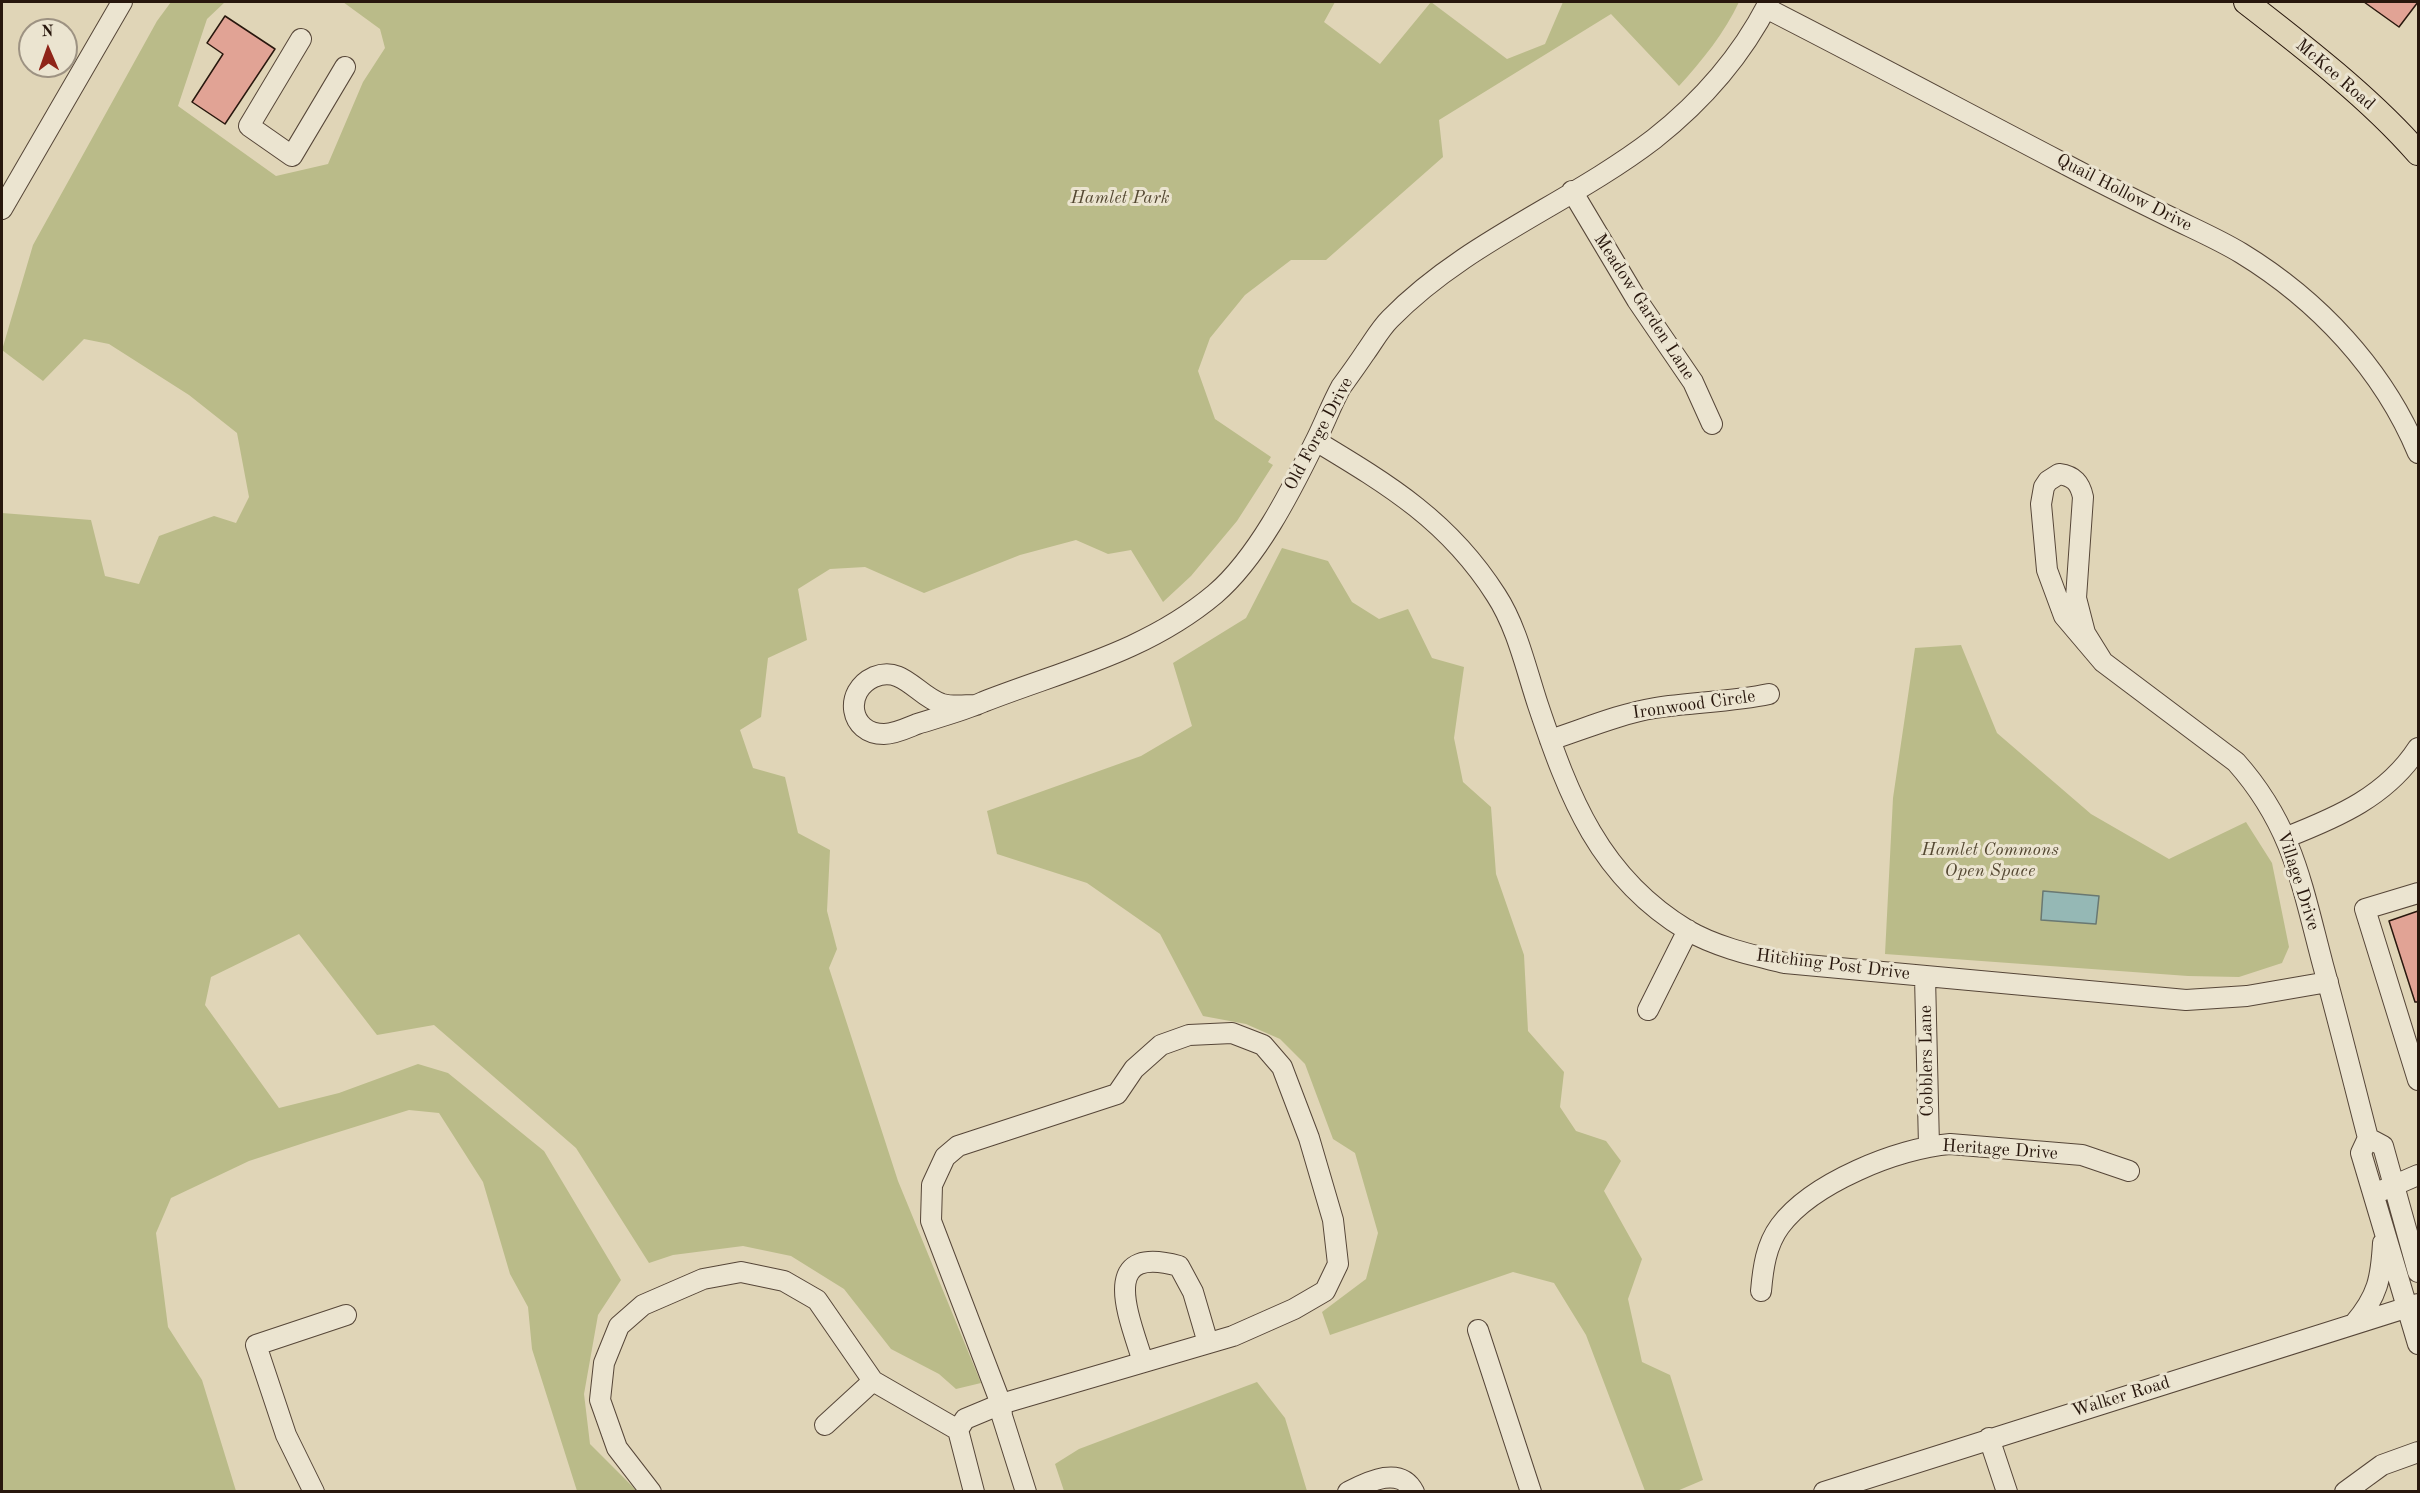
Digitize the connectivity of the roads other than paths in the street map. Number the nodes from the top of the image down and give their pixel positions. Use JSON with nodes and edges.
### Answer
{"nodes":[{"id":1,"x":122,"y":2,"type":"edge"},
{"id":2,"x":2246,"y":2,"type":"edge"},
{"id":3,"x":1768,"y":5,"type":"edge"},
{"id":4,"x":301,"y":39,"type":"dead end"},
{"id":5,"x":345,"y":67,"type":"dead end"},
{"id":6,"x":2418,"y":153,"type":"edge"},
{"id":7,"x":1572,"y":191,"type":"junction"},
{"id":8,"x":3,"y":201,"type":"edge"},
{"id":9,"x":1712,"y":424,"type":"dead end"},
{"id":10,"x":1316,"y":441,"type":"junction"},
{"id":11,"x":2418,"y":453,"type":"edge"},
{"id":12,"x":2103,"y":662,"type":"junction"},
{"id":13,"x":1769,"y":694,"type":"dead end"},
{"id":14,"x":976,"y":705,"type":"junction"},
{"id":15,"x":1550,"y":740,"type":"junction"},
{"id":16,"x":2418,"y":748,"type":"edge"},
{"id":17,"x":2287,"y":837,"type":"junction"},
{"id":18,"x":2418,"y":893,"type":"edge"},
{"id":19,"x":1688,"y":930,"type":"junction"},
{"id":20,"x":1925,"y":977,"type":"junction"},
{"id":21,"x":2328,"y":982,"type":"junction"},
{"id":22,"x":1648,"y":1010,"type":"dead end"},
{"id":23,"x":2418,"y":1080,"type":"edge"},
{"id":24,"x":2368,"y":1138,"type":"junction"},
{"id":25,"x":1929,"y":1146,"type":"junction"},
{"id":26,"x":2129,"y":1171,"type":"dead end"},
{"id":27,"x":2418,"y":1175,"type":"edge"},
{"id":28,"x":2393,"y":1186,"type":"junction"},
{"id":29,"x":2373,"y":1195,"type":"junction"},
{"id":30,"x":2383,"y":1228,"type":"junction"},
{"id":31,"x":2418,"y":1272,"type":"edge"},
{"id":32,"x":1761,"y":1291,"type":"dead end"},
{"id":33,"x":2413,"y":1306,"type":"edge"},
{"id":34,"x":346,"y":1315,"type":"dead end"},
{"id":35,"x":2354,"y":1324,"type":"junction"},
{"id":36,"x":1478,"y":1330,"type":"dead end"},
{"id":37,"x":1208,"y":1343,"type":"junction"},
{"id":38,"x":2418,"y":1344,"type":"edge"},
{"id":39,"x":1143,"y":1362,"type":"junction"},
{"id":40,"x":873,"y":1381,"type":"junction"},
{"id":41,"x":1001,"y":1404,"type":"junction"},
{"id":42,"x":825,"y":1425,"type":"dead end"},
{"id":43,"x":958,"y":1430,"type":"junction"},
{"id":44,"x":1989,"y":1438,"type":"junction"},
{"id":45,"x":2418,"y":1452,"type":"edge"},
{"id":46,"x":314,"y":1491,"type":"edge"},
{"id":47,"x":651,"y":1491,"type":"edge"},
{"id":48,"x":974,"y":1491,"type":"edge"},
{"id":49,"x":1026,"y":1491,"type":"edge"},
{"id":50,"x":1348,"y":1491,"type":"edge"},
{"id":51,"x":1414,"y":1491,"type":"edge"},
{"id":52,"x":1531,"y":1491,"type":"edge"},
{"id":53,"x":1824,"y":1491,"type":"edge"},
{"id":54,"x":2007,"y":1491,"type":"edge"},
{"id":55,"x":2345,"y":1491,"type":"edge"}],
"edges":[{"from":1,"to":8,"type":"street"},
{"from":2,"to":6,"type":"main road","name":"McKee Road"},
{"from":3,"to":7,"type":"street","name":"Old Forge Drive"},
{"from":3,"to":11,"type":"street","name":"Quail Hollow Drive"},
{"from":4,"to":5,"type":"street"},
{"from":7,"to":9,"type":"street","name":"Meadow Garden Lane"},
{"from":7,"to":10,"type":"street","name":"Old Forge Drive"},
{"from":10,"to":14,"type":"street","name":"Old Forge Drive"},
{"from":10,"to":15,"type":"street","name":"Hitching Post Drive"},
{"from":12,"to":12,"type":"street","name":"Village Drive"},
{"from":12,"to":17,"type":"street","name":"Village Drive"},
{"from":13,"to":15,"type":"street","name":"Ironwood Circle"},
{"from":14,"to":14,"type":"street","name":"Old Forge Drive"},
{"from":15,"to":19,"type":"street","name":"Hitching Post Drive"},
{"from":16,"to":17,"type":"street"},
{"from":17,"to":21,"type":"street","name":"Village Drive"},
{"from":18,"to":23,"type":"street"},
{"from":19,"to":20,"type":"street","name":"Hitching Post Drive"},
{"from":19,"to":22,"type":"street"},
{"from":20,"to":21,"type":"street","name":"Hitching Post Drive"},
{"from":20,"to":25,"type":"street","name":"Cobblers Lane"},
{"from":21,"to":24,"type":"street","name":"Village Drive"},
{"from":24,"to":28,"type":"street","name":"Village Drive"},
{"from":24,"to":29,"type":"street","name":"Village Drive"},
{"from":25,"to":26,"type":"street","name":"Heritage Drive"},
{"from":25,"to":32,"type":"street","name":"Heritage Drive"},
{"from":27,"to":28,"type":"street"},
{"from":28,"to":29,"type":"street"},
{"from":28,"to":31,"type":"street","name":"Village Drive"},
{"from":29,"to":30,"type":"street","name":"Village Drive"},
{"from":30,"to":33,"type":"street","name":"Village Drive"},
{"from":30,"to":35,"type":"street"},
{"from":33,"to":35,"type":"street","name":"Walker Road"},
{"from":33,"to":38,"type":"street","name":"Village Drive"},
{"from":34,"to":46,"type":"street"},
{"from":35,"to":44,"type":"street","name":"Walker Road"},
{"from":36,"to":52,"type":"street"},
{"from":37,"to":39,"type":"street"},
{"from":37,"to":39,"type":"street"},
{"from":37,"to":41,"type":"street"},
{"from":39,"to":41,"type":"street"},
{"from":40,"to":42,"type":"street"},
{"from":40,"to":43,"type":"street"},
{"from":40,"to":47,"type":"street"},
{"from":41,"to":43,"type":"street"},
{"from":41,"to":49,"type":"street"},
{"from":43,"to":48,"type":"street"},
{"from":44,"to":53,"type":"street","name":"Walker Road"},
{"from":44,"to":54,"type":"street"},
{"from":45,"to":55,"type":"street"},
{"from":50,"to":51,"type":"street"}]}
